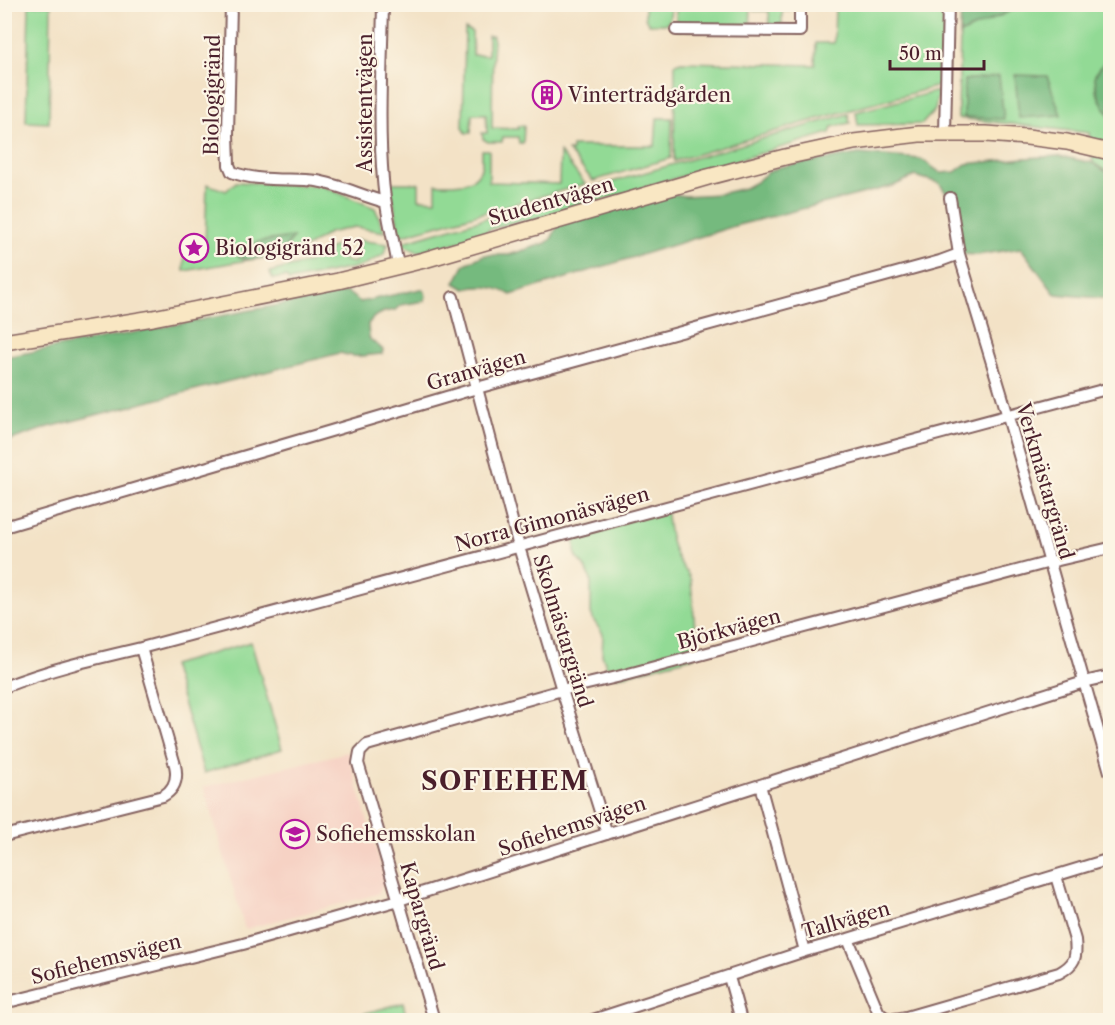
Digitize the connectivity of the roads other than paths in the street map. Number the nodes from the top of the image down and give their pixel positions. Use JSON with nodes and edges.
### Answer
{"nodes":[{"id":1,"x":231,"y":4,"type":"edge"},
{"id":2,"x":383,"y":4,"type":"edge"},
{"id":3,"x":800,"y":4,"type":"edge"},
{"id":4,"x":948,"y":4,"type":"edge"},
{"id":5,"x":676,"y":30,"type":"dead end"},
{"id":6,"x":945,"y":133,"type":"junction"},
{"id":7,"x":1110,"y":152,"type":"edge"},
{"id":8,"x":317,"y":182,"type":"joint"},
{"id":9,"x":950,"y":198,"type":"dead end"},
{"id":10,"x":385,"y":202,"type":"junction"},
{"id":11,"x":959,"y":254,"type":"junction"},
{"id":12,"x":398,"y":266,"type":"junction"},
{"id":13,"x":453,"y":297,"type":"dead end"},
{"id":14,"x":4,"y":342,"type":"edge"},
{"id":15,"x":477,"y":388,"type":"junction"},
{"id":16,"x":1110,"y":388,"type":"edge"},
{"id":17,"x":1006,"y":415,"type":"junction"},
{"id":18,"x":4,"y":527,"type":"edge"},
{"id":19,"x":519,"y":547,"type":"junction"},
{"id":20,"x":1110,"y":548,"type":"edge"},
{"id":21,"x":1050,"y":562,"type":"junction"},
{"id":22,"x":141,"y":648,"type":"junction"},
{"id":23,"x":1110,"y":676,"type":"edge"},
{"id":24,"x":1084,"y":682,"type":"junction"},
{"id":25,"x":4,"y":687,"type":"edge"},
{"id":26,"x":562,"y":690,"type":"junction"},
{"id":27,"x":360,"y":752,"type":"joint"},
{"id":28,"x":1110,"y":772,"type":"edge"},
{"id":29,"x":760,"y":785,"type":"junction"},
{"id":30,"x":607,"y":834,"type":"junction"},
{"id":31,"x":4,"y":836,"type":"edge"},
{"id":32,"x":1110,"y":859,"type":"edge"},
{"id":33,"x":1056,"y":876,"type":"junction"},
{"id":34,"x":399,"y":900,"type":"junction"},
{"id":35,"x":848,"y":939,"type":"junction"},
{"id":36,"x":805,"y":951,"type":"junction"},
{"id":37,"x":729,"y":977,"type":"junction"},
{"id":38,"x":4,"y":1003,"type":"edge"},
{"id":39,"x":434,"y":1020,"type":"edge"},
{"id":40,"x":593,"y":1020,"type":"edge"},
{"id":41,"x":741,"y":1020,"type":"edge"}],
"edges":[{"from":1,"to":8,"type":"street","name":"Biologigränd"},
{"from":2,"to":10,"type":"street","name":"Assistentvägen"},
{"from":3,"to":5,"type":"street"},
{"from":4,"to":6,"type":"street"},
{"from":6,"to":7,"type":"street","name":"Studentvägen"},
{"from":6,"to":12,"type":"street","name":"Studentvägen"},
{"from":8,"to":10,"type":"street","name":"Assistentvägen"},
{"from":9,"to":11,"type":"street","name":"Verkmästargränd"},
{"from":10,"to":12,"type":"street","name":"Assistentvägen"},
{"from":11,"to":15,"type":"street","name":"Granvägen"},
{"from":11,"to":17,"type":"street","name":"Verkmästargränd"},
{"from":12,"to":14,"type":"street","name":"Studentvägen"},
{"from":13,"to":15,"type":"street","name":"Skolmästargränd"},
{"from":15,"to":18,"type":"street","name":"Granvägen"},
{"from":15,"to":19,"type":"street","name":"Skolmästargränd"},
{"from":16,"to":17,"type":"street","name":"Norra Gimonäsvägen"},
{"from":17,"to":19,"type":"street","name":"Norra Gimonäsvägen"},
{"from":17,"to":21,"type":"street","name":"Verkmästargränd"},
{"from":19,"to":22,"type":"street","name":"Norra Gimonäsvägen"},
{"from":19,"to":26,"type":"street","name":"Skolmästargränd"},
{"from":20,"to":21,"type":"street","name":"Björkvägen"},
{"from":21,"to":24,"type":"street","name":"Verkmästargränd"},
{"from":21,"to":26,"type":"street","name":"Björkvägen"},
{"from":22,"to":25,"type":"street","name":"Norra Gimonäsvägen"},
{"from":22,"to":31,"type":"street"},
{"from":23,"to":24,"type":"street","name":"Sofiehemsvägen"},
{"from":24,"to":28,"type":"street","name":"Verkmästargränd"},
{"from":24,"to":29,"type":"street","name":"Sofiehemsvägen"},
{"from":26,"to":27,"type":"street","name":"Björkvägen"},
{"from":26,"to":30,"type":"street","name":"Skolmästargränd"},
{"from":27,"to":34,"type":"street","name":"Kapargränd"},
{"from":29,"to":30,"type":"street","name":"Sofiehemsvägen"},
{"from":29,"to":36,"type":"street"},
{"from":30,"to":34,"type":"street","name":"Sofiehemsvägen"},
{"from":32,"to":33,"type":"street","name":"Tallvägen"},
{"from":33,"to":35,"type":"street","name":"Tallvägen"},
{"from":33,"to":35,"type":"street"},
{"from":34,"to":38,"type":"street","name":"Sofiehemsvägen"},
{"from":34,"to":39,"type":"street","name":"Kapargränd"},
{"from":35,"to":36,"type":"street","name":"Tallvägen"},
{"from":36,"to":37,"type":"street","name":"Tallvägen"},
{"from":37,"to":40,"type":"street","name":"Tallvägen"},
{"from":37,"to":41,"type":"street"}]}
